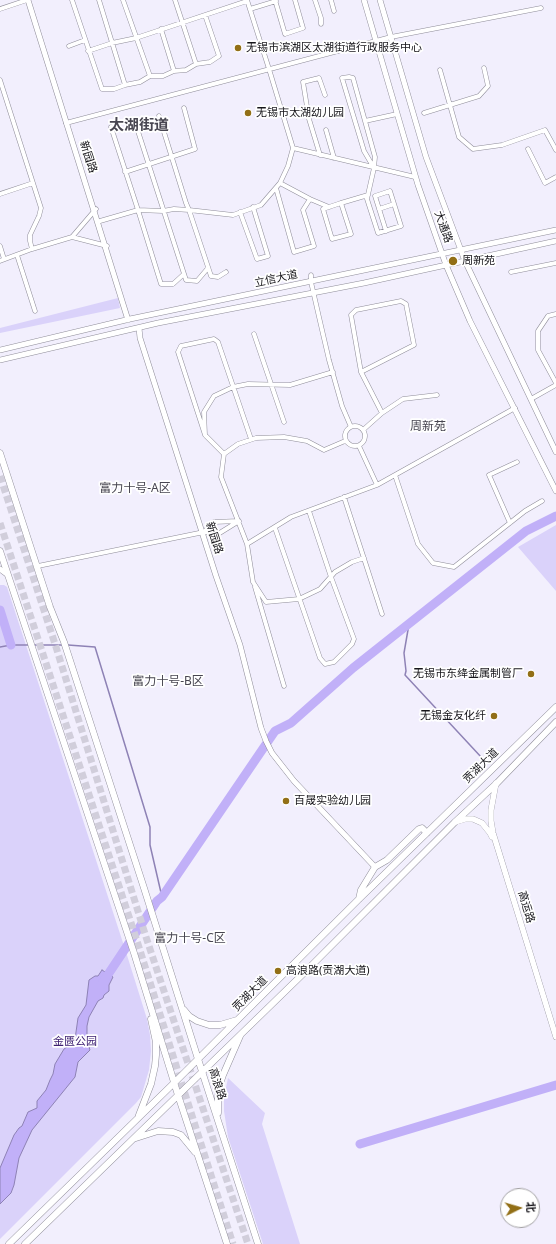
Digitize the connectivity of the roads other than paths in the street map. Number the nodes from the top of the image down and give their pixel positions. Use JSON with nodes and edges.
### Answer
{"nodes":[{"id":1,"x":8,"y":0,"type":"edge"},
{"id":2,"x":28,"y":0,"type":"edge"},
{"id":3,"x":72,"y":0,"type":"edge"},
{"id":4,"x":98,"y":0,"type":"edge"},
{"id":5,"x":124,"y":0,"type":"edge"},
{"id":6,"x":175,"y":0,"type":"edge"},
{"id":7,"x":247,"y":0,"type":"edge"},
{"id":8,"x":276,"y":0,"type":"edge"},
{"id":9,"x":295,"y":0,"type":"edge"},
{"id":10,"x":315,"y":0,"type":"edge"},
{"id":11,"x":331,"y":0,"type":"edge"},
{"id":12,"x":364,"y":0,"type":"edge"},
{"id":13,"x":380,"y":0,"type":"edge"},
{"id":14,"x":10,"y":6,"type":"junction"},
{"id":15,"x":541,"y":8,"type":"dead end"},
{"id":16,"x":0,"y":9,"type":"edge"},
{"id":17,"x":250,"y":9,"type":"junction"},
{"id":18,"x":334,"y":11,"type":"dead end"},
{"id":19,"x":205,"y":15,"type":"junction"},
{"id":20,"x":182,"y":22,"type":"junction"},
{"id":21,"x":321,"y":24,"type":"dead end"},
{"id":22,"x":161,"y":29,"type":"junction"},
{"id":23,"x":391,"y":37,"type":"junction"},
{"id":24,"x":136,"y":38,"type":"junction"},
{"id":25,"x":85,"y":40,"type":"junction"},
{"id":26,"x":377,"y":41,"type":"junction"},
{"id":27,"x":112,"y":43,"type":"junction"},
{"id":28,"x":69,"y":46,"type":"dead end"},
{"id":29,"x":88,"y":51,"type":"junction"},
{"id":30,"x":196,"y":64,"type":"junction"},
{"id":31,"x":484,"y":68,"type":"dead end"},
{"id":32,"x":269,"y":69,"type":"junction"},
{"id":33,"x":440,"y":70,"type":"dead end"},
{"id":34,"x":174,"y":71,"type":"junction"},
{"id":35,"x":150,"y":76,"type":"junction"},
{"id":36,"x":0,"y":80,"type":"edge"},
{"id":37,"x":125,"y":85,"type":"junction"},
{"id":38,"x":2,"y":92,"type":"edge"},
{"id":39,"x":325,"y":95,"type":"dead end"},
{"id":40,"x":450,"y":104,"type":"junction"},
{"id":41,"x":184,"y":108,"type":"dead end"},
{"id":42,"x":424,"y":113,"type":"dead end"},
{"id":43,"x":397,"y":114,"type":"junction"},
{"id":44,"x":159,"y":116,"type":"dead end"},
{"id":45,"x":365,"y":121,"type":"junction"},
{"id":46,"x":68,"y":122,"type":"junction"},
{"id":47,"x":135,"y":122,"type":"dead end"},
{"id":48,"x":111,"y":127,"type":"dead end"},
{"id":49,"x":326,"y":130,"type":"dead end"},
{"id":50,"x":292,"y":148,"type":"junction"},
{"id":51,"x":528,"y":149,"type":"dead end"},
{"id":52,"x":556,"y":150,"type":"edge"},
{"id":53,"x":320,"y":155,"type":"junction"},
{"id":54,"x":172,"y":157,"type":"junction"},
{"id":55,"x":334,"y":158,"type":"junction"},
{"id":56,"x":149,"y":165,"type":"junction"},
{"id":57,"x":374,"y":168,"type":"junction"},
{"id":58,"x":125,"y":172,"type":"junction"},
{"id":59,"x":415,"y":177,"type":"junction"},
{"id":60,"x":556,"y":178,"type":"edge"},
{"id":61,"x":33,"y":183,"type":"junction"},
{"id":62,"x":280,"y":183,"type":"junction"},
{"id":63,"x":276,"y":188,"type":"junction"},
{"id":64,"x":0,"y":194,"type":"edge"},
{"id":65,"x":368,"y":195,"type":"junction"},
{"id":66,"x":310,"y":199,"type":"junction"},
{"id":67,"x":341,"y":203,"type":"junction"},
{"id":68,"x":394,"y":204,"type":"junction"},
{"id":69,"x":329,"y":207,"type":"junction"},
{"id":70,"x":253,"y":208,"type":"junction"},
{"id":71,"x":379,"y":209,"type":"junction"},
{"id":72,"x":95,"y":210,"type":"junction"},
{"id":73,"x":138,"y":210,"type":"junction"},
{"id":74,"x":189,"y":210,"type":"junction"},
{"id":75,"x":163,"y":211,"type":"junction"},
{"id":76,"x":240,"y":212,"type":"junction"},
{"id":77,"x":100,"y":221,"type":"junction"},
{"id":78,"x":386,"y":230,"type":"junction"},
{"id":79,"x":556,"y":230,"type":"edge"},
{"id":80,"x":72,"y":237,"type":"junction"},
{"id":81,"x":556,"y":241,"type":"edge"},
{"id":82,"x":0,"y":246,"type":"edge"},
{"id":83,"x":107,"y":246,"type":"junction"},
{"id":84,"x":32,"y":249,"type":"junction"},
{"id":85,"x":461,"y":250,"type":"junction"},
{"id":86,"x":442,"y":254,"type":"junction"},
{"id":87,"x":17,"y":255,"type":"junction"},
{"id":88,"x":2,"y":260,"type":"edge"},
{"id":89,"x":465,"y":261,"type":"junction"},
{"id":90,"x":556,"y":263,"type":"edge"},
{"id":91,"x":446,"y":265,"type":"junction"},
{"id":92,"x":208,"y":268,"type":"junction"},
{"id":93,"x":226,"y":272,"type":"dead end"},
{"id":94,"x":511,"y":272,"type":"dead end"},
{"id":95,"x":184,"y":274,"type":"junction"},
{"id":96,"x":311,"y":275,"type":"dead end"},
{"id":97,"x":311,"y":282,"type":"junction"},
{"id":98,"x":313,"y":293,"type":"junction"},
{"id":99,"x":35,"y":311,"type":"dead end"},
{"id":100,"x":556,"y":314,"type":"edge"},
{"id":101,"x":129,"y":319,"type":"junction"},
{"id":102,"x":140,"y":327,"type":"junction"},
{"id":103,"x":254,"y":334,"type":"dead end"},
{"id":104,"x":0,"y":350,"type":"edge"},
{"id":105,"x":0,"y":360,"type":"edge"},
{"id":106,"x":333,"y":372,"type":"junction"},
{"id":107,"x":361,"y":372,"type":"junction"},
{"id":108,"x":270,"y":384,"type":"junction"},
{"id":109,"x":556,"y":384,"type":"edge"},
{"id":110,"x":233,"y":387,"type":"junction"},
{"id":111,"x":437,"y":395,"type":"dead end"},
{"id":112,"x":531,"y":399,"type":"junction"},
{"id":113,"x":515,"y":408,"type":"junction"},
{"id":114,"x":382,"y":413,"type":"junction"},
{"id":115,"x":284,"y":422,"type":"dead end"},
{"id":116,"x":350,"y":427,"type":"junction"},
{"id":117,"x":363,"y":430,"type":"junction"},
{"id":118,"x":205,"y":435,"type":"junction"},
{"id":119,"x":251,"y":439,"type":"junction"},
{"id":120,"x":345,"y":441,"type":"junction"},
{"id":121,"x":359,"y":446,"type":"junction"},
{"id":122,"x":556,"y":452,"type":"edge"},
{"id":123,"x":0,"y":453,"type":"edge"},
{"id":124,"x":224,"y":454,"type":"junction"},
{"id":125,"x":517,"y":462,"type":"dead end"},
{"id":126,"x":395,"y":475,"type":"junction"},
{"id":127,"x":377,"y":485,"type":"junction"},
{"id":128,"x":556,"y":490,"type":"edge"},
{"id":129,"x":344,"y":498,"type":"junction"},
{"id":130,"x":542,"y":501,"type":"dead end"},
{"id":131,"x":308,"y":511,"type":"junction"},
{"id":132,"x":238,"y":521,"type":"junction"},
{"id":133,"x":510,"y":523,"type":"junction"},
{"id":134,"x":275,"y":528,"type":"junction"},
{"id":135,"x":203,"y":533,"type":"junction"},
{"id":136,"x":247,"y":544,"type":"junction"},
{"id":137,"x":0,"y":551,"type":"edge"},
{"id":138,"x":364,"y":558,"type":"junction"},
{"id":139,"x":38,"y":566,"type":"junction"},
{"id":140,"x":0,"y":569,"type":"edge"},
{"id":141,"x":5,"y":576,"type":"junction"},
{"id":142,"x":331,"y":577,"type":"junction"},
{"id":143,"x":253,"y":582,"type":"junction"},
{"id":144,"x":299,"y":599,"type":"junction"},
{"id":145,"x":382,"y":614,"type":"dead end"},
{"id":146,"x":284,"y":686,"type":"dead end"},
{"id":147,"x":556,"y":707,"type":"edge"},
{"id":148,"x":556,"y":722,"type":"edge"},
{"id":149,"x":496,"y":783,"type":"junction"},
{"id":150,"x":455,"y":822,"type":"junction"},
{"id":151,"x":427,"y":833,"type":"junction"},
{"id":152,"x":375,"y":866,"type":"junction"},
{"id":153,"x":358,"y":900,"type":"junction"},
{"id":154,"x":150,"y":1004,"type":"junction"},
{"id":155,"x":182,"y":1008,"type":"junction"},
{"id":156,"x":239,"y":1020,"type":"junction"},
{"id":157,"x":242,"y":1033,"type":"junction"},
{"id":158,"x":556,"y":1037,"type":"edge"},
{"id":159,"x":556,"y":1042,"type":"edge"},
{"id":160,"x":198,"y":1059,"type":"junction"},
{"id":161,"x":202,"y":1071,"type":"junction"},
{"id":162,"x":174,"y":1083,"type":"junction"},
{"id":163,"x":178,"y":1095,"type":"junction"},
{"id":164,"x":138,"y":1118,"type":"junction"},
{"id":165,"x":221,"y":1130,"type":"junction"},
{"id":166,"x":133,"y":1139,"type":"junction"},
{"id":167,"x":200,"y":1160,"type":"junction"},
{"id":168,"x":9,"y":1244,"type":"edge"},
{"id":169,"x":25,"y":1244,"type":"edge"},
{"id":170,"x":227,"y":1244,"type":"edge"},
{"id":171,"x":258,"y":1244,"type":"edge"}],
"edges":[{"from":1,"to":14,"type":"street"},
{"from":2,"to":14,"type":"street"},
{"from":2,"to":46,"type":"street","name":"新园路"},
{"from":3,"to":25,"type":"street"},
{"from":4,"to":27,"type":"street"},
{"from":5,"to":24,"type":"street"},
{"from":6,"to":20,"type":"street"},
{"from":7,"to":17,"type":"street"},
{"from":7,"to":19,"type":"street"},
{"from":8,"to":9,"type":"street"},
{"from":8,"to":17,"type":"street"},
{"from":10,"to":21,"type":"street"},
{"from":11,"to":18,"type":"street"},
{"from":12,"to":26,"type":"street","name":"大通路"},
{"from":13,"to":23,"type":"street","name":"大通路"},
{"from":14,"to":16,"type":"street"},
{"from":15,"to":23,"type":"street"},
{"from":17,"to":32,"type":"street"},
{"from":19,"to":20,"type":"street"},
{"from":19,"to":30,"type":"street"},
{"from":20,"to":22,"type":"street"},
{"from":20,"to":30,"type":"street"},
{"from":22,"to":24,"type":"street"},
{"from":22,"to":34,"type":"street"},
{"from":23,"to":26,"type":"street"},
{"from":23,"to":85,"type":"street","name":"大通路"},
{"from":24,"to":27,"type":"street"},
{"from":24,"to":35,"type":"street"},
{"from":25,"to":28,"type":"street"},
{"from":25,"to":29,"type":"street"},
{"from":26,"to":32,"type":"street"},
{"from":26,"to":43,"type":"street","name":"大通路"},
{"from":27,"to":29,"type":"street"},
{"from":27,"to":37,"type":"street"},
{"from":29,"to":37,"type":"street"},
{"from":30,"to":34,"type":"street"},
{"from":31,"to":40,"type":"street"},
{"from":32,"to":46,"type":"street"},
{"from":32,"to":50,"type":"street"},
{"from":33,"to":40,"type":"street"},
{"from":34,"to":35,"type":"street"},
{"from":35,"to":37,"type":"street"},
{"from":36,"to":38,"type":"street"},
{"from":38,"to":61,"type":"street"},
{"from":39,"to":53,"type":"street"},
{"from":40,"to":42,"type":"street"},
{"from":40,"to":52,"type":"street"},
{"from":41,"to":54,"type":"street"},
{"from":43,"to":45,"type":"street"},
{"from":43,"to":59,"type":"street","name":"大通路"},
{"from":44,"to":54,"type":"street"},
{"from":45,"to":57,"type":"street"},
{"from":45,"to":57,"type":"street"},
{"from":46,"to":72,"type":"street","name":"新园路"},
{"from":47,"to":56,"type":"street"},
{"from":48,"to":58,"type":"street"},
{"from":49,"to":55,"type":"street"},
{"from":50,"to":53,"type":"street"},
{"from":50,"to":62,"type":"street"},
{"from":51,"to":60,"type":"street"},
{"from":53,"to":55,"type":"street"},
{"from":54,"to":56,"type":"street"},
{"from":54,"to":74,"type":"street"},
{"from":55,"to":57,"type":"street"},
{"from":56,"to":58,"type":"street"},
{"from":56,"to":75,"type":"street"},
{"from":57,"to":59,"type":"street"},
{"from":57,"to":65,"type":"street"},
{"from":58,"to":73,"type":"street"},
{"from":59,"to":86,"type":"street","name":"大通路"},
{"from":61,"to":64,"type":"street"},
{"from":61,"to":84,"type":"street"},
{"from":62,"to":63,"type":"street"},
{"from":62,"to":66,"type":"street"},
{"from":63,"to":66,"type":"street"},
{"from":63,"to":70,"type":"street"},
{"from":65,"to":67,"type":"street"},
{"from":65,"to":78,"type":"street"},
{"from":66,"to":69,"type":"street"},
{"from":67,"to":69,"type":"street"},
{"from":67,"to":69,"type":"street"},
{"from":68,"to":71,"type":"street"},
{"from":68,"to":71,"type":"street"},
{"from":68,"to":78,"type":"street"},
{"from":70,"to":76,"type":"street"},
{"from":70,"to":76,"type":"street"},
{"from":71,"to":78,"type":"street"},
{"from":72,"to":77,"type":"street","name":"新园路"},
{"from":72,"to":80,"type":"street"},
{"from":72,"to":83,"type":"street","name":"新园路"},
{"from":73,"to":75,"type":"street"},
{"from":73,"to":77,"type":"street"},
{"from":73,"to":95,"type":"street"},
{"from":74,"to":75,"type":"street"},
{"from":74,"to":76,"type":"street"},
{"from":74,"to":92,"type":"street"},
{"from":75,"to":95,"type":"street"},
{"from":77,"to":83,"type":"street","name":"新园路"},
{"from":79,"to":85,"type":"street","name":"立信大道"},
{"from":80,"to":83,"type":"street"},
{"from":80,"to":84,"type":"street"},
{"from":81,"to":89,"type":"street","name":"立信大道"},
{"from":82,"to":88,"type":"street"},
{"from":83,"to":101,"type":"street","name":"新园路"},
{"from":84,"to":87,"type":"street"},
{"from":85,"to":86,"type":"street","name":"立信大道"},
{"from":85,"to":89,"type":"street","name":"大通路"},
{"from":86,"to":91,"type":"street","name":"大通路"},
{"from":86,"to":97,"type":"street","name":"立信大道"},
{"from":87,"to":88,"type":"street"},
{"from":87,"to":99,"type":"street"},
{"from":89,"to":91,"type":"street","name":"立信大道"},
{"from":89,"to":112,"type":"street","name":"大通路"},
{"from":90,"to":94,"type":"street"},
{"from":91,"to":98,"type":"street","name":"立信大道"},
{"from":91,"to":113,"type":"street","name":"大通路"},
{"from":92,"to":93,"type":"street"},
{"from":92,"to":95,"type":"street"},
{"from":96,"to":97,"type":"street"},
{"from":97,"to":98,"type":"street"},
{"from":97,"to":101,"type":"street","name":"立信大道"},
{"from":98,"to":102,"type":"street","name":"立信大道"},
{"from":98,"to":106,"type":"street"},
{"from":100,"to":109,"type":"street"},
{"from":101,"to":104,"type":"street","name":"立信大道"},
{"from":102,"to":105,"type":"street","name":"立信大道"},
{"from":102,"to":135,"type":"street","name":"新园路"},
{"from":103,"to":108,"type":"street"},
{"from":106,"to":108,"type":"street"},
{"from":106,"to":116,"type":"street"},
{"from":107,"to":107,"type":"street"},
{"from":107,"to":114,"type":"street"},
{"from":108,"to":110,"type":"street"},
{"from":108,"to":115,"type":"street"},
{"from":109,"to":112,"type":"street"},
{"from":110,"to":118,"type":"street"},
{"from":110,"to":118,"type":"street"},
{"from":110,"to":119,"type":"street"},
{"from":111,"to":114,"type":"street"},
{"from":112,"to":122,"type":"street","name":"大通路"},
{"from":113,"to":126,"type":"street"},
{"from":113,"to":128,"type":"street","name":"大通路"},
{"from":114,"to":117,"type":"street"},
{"from":116,"to":117,"type":"street"},
{"from":116,"to":120,"type":"street"},
{"from":117,"to":121,"type":"street"},
{"from":118,"to":124,"type":"street"},
{"from":119,"to":120,"type":"street"},
{"from":119,"to":124,"type":"street"},
{"from":120,"to":121,"type":"street"},
{"from":121,"to":127,"type":"street"},
{"from":123,"to":139,"type":"main road","name":"高浪路"},
{"from":124,"to":132,"type":"street"},
{"from":125,"to":133,"type":"street"},
{"from":126,"to":127,"type":"street"},
{"from":126,"to":133,"type":"street"},
{"from":127,"to":129,"type":"street"},
{"from":129,"to":131,"type":"street"},
{"from":129,"to":138,"type":"street"},
{"from":130,"to":133,"type":"street"},
{"from":131,"to":134,"type":"street"},
{"from":131,"to":142,"type":"street"},
{"from":132,"to":135,"type":"street"},
{"from":132,"to":135,"type":"street"},
{"from":132,"to":136,"type":"street"},
{"from":134,"to":136,"type":"street"},
{"from":134,"to":144,"type":"street"},
{"from":135,"to":139,"type":"street"},
{"from":135,"to":152,"type":"street","name":"新园路"},
{"from":136,"to":143,"type":"street"},
{"from":137,"to":141,"type":"main road"},
{"from":138,"to":142,"type":"street"},
{"from":138,"to":145,"type":"street"},
{"from":139,"to":155,"type":"main road","name":"高浪路"},
{"from":140,"to":141,"type":"street"},
{"from":141,"to":154,"type":"main road"},
{"from":142,"to":144,"type":"street"},
{"from":142,"to":144,"type":"street"},
{"from":143,"to":144,"type":"street"},
{"from":143,"to":146,"type":"street"},
{"from":147,"to":151,"type":"main road","name":"贡湖大道"},
{"from":148,"to":149,"type":"main road","name":"贡湖大道"},
{"from":149,"to":150,"type":"main road","name":"贡湖大道"},
{"from":149,"to":158,"type":"main road","name":"高运路"},
{"from":150,"to":157,"type":"main road","name":"贡湖大道"},
{"from":150,"to":159,"type":"main road","name":"高运路"},
{"from":151,"to":152,"type":"main road"},
{"from":151,"to":153,"type":"main road","name":"贡湖大道"},
{"from":152,"to":153,"type":"main road"},
{"from":153,"to":156,"type":"main road","name":"贡湖大道"},
{"from":154,"to":162,"type":"main road"},
{"from":154,"to":164,"type":"main road"},
{"from":155,"to":156,"type":"main road"},
{"from":155,"to":160,"type":"main road","name":"高浪路"},
{"from":156,"to":160,"type":"main road","name":"贡湖大道"},
{"from":157,"to":161,"type":"main road","name":"贡湖大道"},
{"from":157,"to":165,"type":"main road"},
{"from":160,"to":161,"type":"main road","name":"高浪路"},
{"from":160,"to":162,"type":"main road","name":"贡湖大道"},
{"from":161,"to":163,"type":"main road","name":"贡湖大道"},
{"from":161,"to":165,"type":"main road","name":"高浪路"},
{"from":162,"to":163,"type":"main road"},
{"from":162,"to":164,"type":"main road","name":"贡湖大道"},
{"from":163,"to":166,"type":"main road","name":"贡湖大道"},
{"from":163,"to":167,"type":"main road"},
{"from":164,"to":168,"type":"main road","name":"贡湖大道"},
{"from":165,"to":171,"type":"main road","name":"高浪路"},
{"from":166,"to":167,"type":"main road"},
{"from":166,"to":169,"type":"main road","name":"贡湖大道"},
{"from":167,"to":170,"type":"main road"}]}
